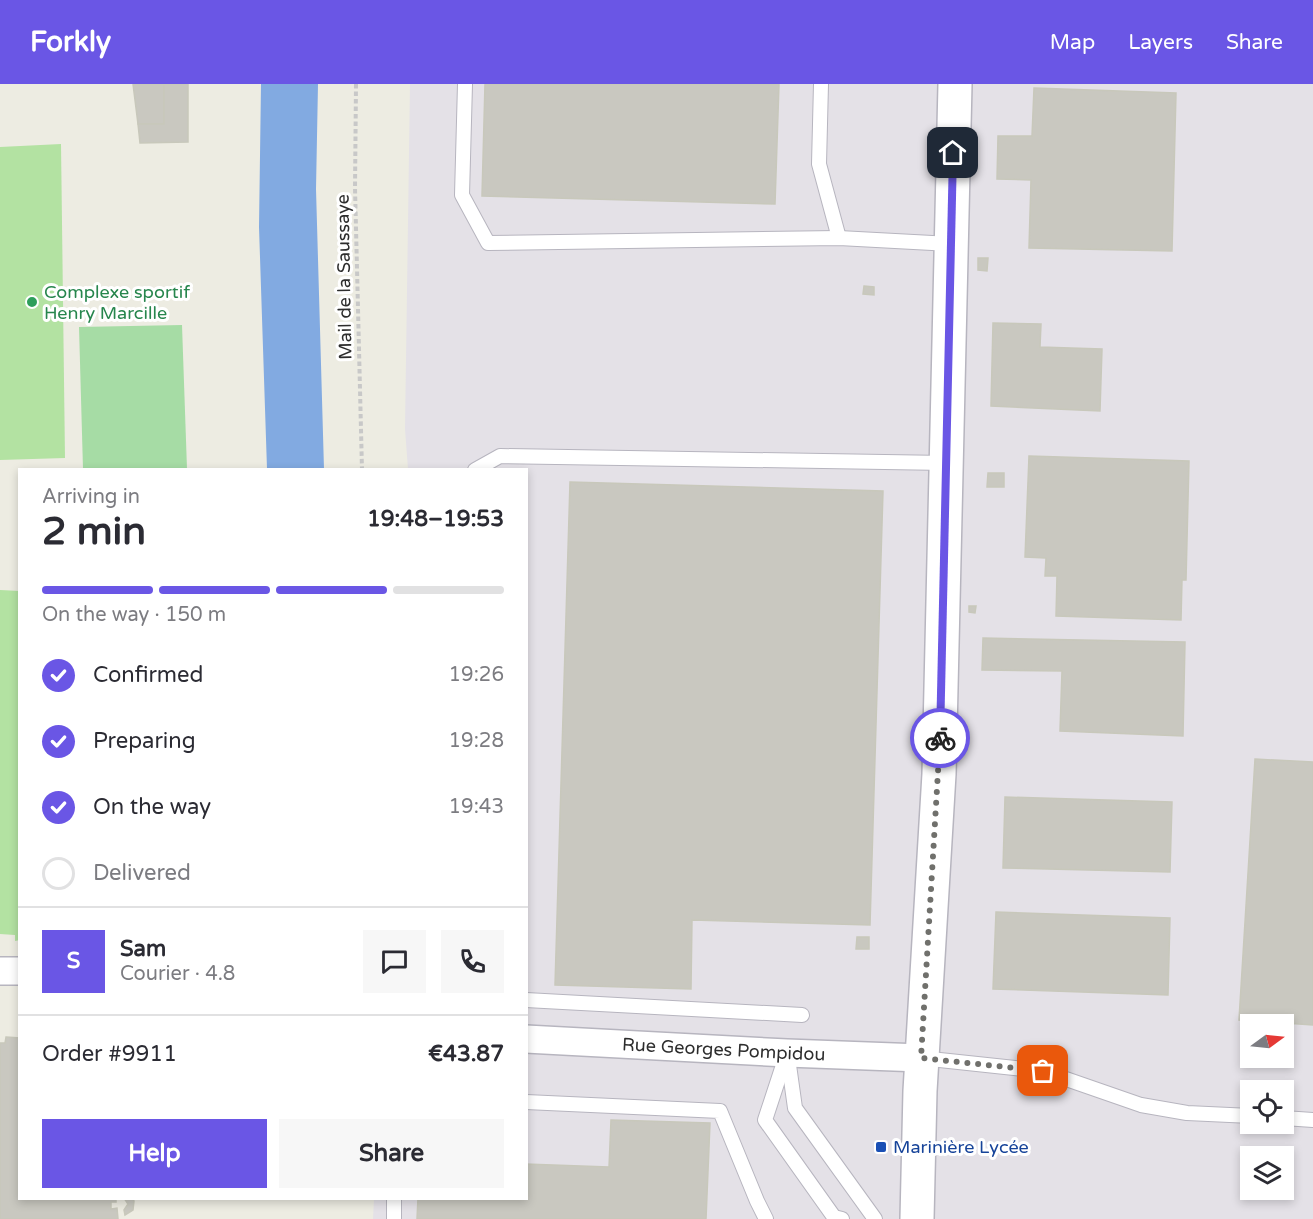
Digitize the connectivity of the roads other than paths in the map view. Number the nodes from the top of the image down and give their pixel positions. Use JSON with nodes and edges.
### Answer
{"nodes":[{"id":1,"x":465,"y":84,"type":"edge"},
{"id":2,"x":821,"y":84,"type":"edge"},
{"id":3,"x":955,"y":84,"type":"edge"},
{"id":4,"x":839,"y":238,"type":"junction"},
{"id":5,"x":951,"y":244,"type":"junction"},
{"id":6,"x":946,"y":463,"type":"junction"},
{"id":7,"x":478,"y":468,"type":"edge"},
{"id":8,"x":0,"y":971,"type":"edge"},
{"id":9,"x":18,"y":971,"type":"edge"},
{"id":10,"x":528,"y":1000,"type":"edge"},
{"id":11,"x":802,"y":1014,"type":"dead end"},
{"id":12,"x":528,"y":1039,"type":"edge"},
{"id":13,"x":787,"y":1053,"type":"junction"},
{"id":14,"x":921,"y":1058,"type":"junction"},
{"id":15,"x":528,"y":1102,"type":"edge"},
{"id":16,"x":1240,"y":1115,"type":"edge"},
{"id":17,"x":1294,"y":1119,"type":"edge"},
{"id":18,"x":1313,"y":1120,"type":"edge"},
{"id":19,"x":394,"y":1200,"type":"edge"},
{"id":20,"x":394,"y":1219,"type":"edge"},
{"id":21,"x":766,"y":1219,"type":"edge"},
{"id":22,"x":842,"y":1219,"type":"edge"},
{"id":23,"x":875,"y":1219,"type":"edge"},
{"id":24,"x":917,"y":1219,"type":"edge"}],
"edges":[{"from":1,"to":4,"type":"lane"},
{"from":2,"to":4,"type":"lane"},
{"from":3,"to":5,"type":"street"},
{"from":4,"to":5,"type":"lane"},
{"from":5,"to":6,"type":"street"},
{"from":6,"to":7,"type":"lane"},
{"from":6,"to":14,"type":"street"},
{"from":8,"to":9,"type":"street"},
{"from":10,"to":11,"type":"lane"},
{"from":12,"to":13,"type":"street","name":"Rue Georges Pompidou"},
{"from":13,"to":14,"type":"street","name":"Rue Georges Pompidou"},
{"from":13,"to":22,"type":"lane"},
{"from":13,"to":23,"type":"lane"},
{"from":14,"to":16,"type":"lane"},
{"from":14,"to":24,"type":"street"},
{"from":15,"to":21,"type":"lane"},
{"from":17,"to":18,"type":"lane"},
{"from":19,"to":20,"type":"lane"}]}
